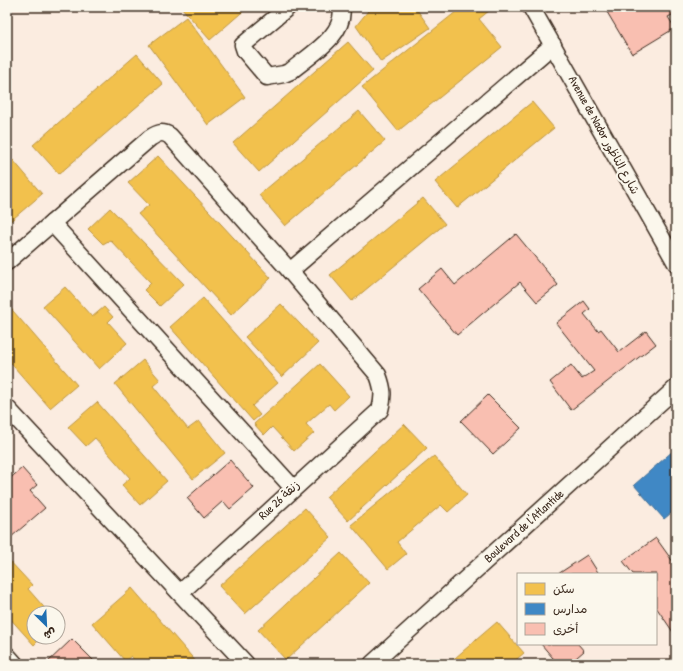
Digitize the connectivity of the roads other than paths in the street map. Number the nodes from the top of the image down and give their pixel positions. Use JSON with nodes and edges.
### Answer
{"nodes":[{"id":1,"x":288,"y":7,"type":"edge"},
{"id":2,"x":341,"y":7,"type":"edge"},
{"id":3,"x":531,"y":7,"type":"edge"},
{"id":4,"x":553,"y":45,"type":"junction"},
{"id":5,"x":52,"y":223,"type":"junction"},
{"id":6,"x":7,"y":262,"type":"edge"},
{"id":7,"x":676,"y":263,"type":"edge"},
{"id":8,"x":290,"y":271,"type":"junction"},
{"id":9,"x":676,"y":388,"type":"edge"},
{"id":10,"x":9,"y":415,"type":"edge"},
{"id":11,"x":293,"y":488,"type":"junction"},
{"id":12,"x":180,"y":593,"type":"junction"},
{"id":13,"x":7,"y":655,"type":"edge"},
{"id":14,"x":15,"y":664,"type":"edge"},
{"id":15,"x":246,"y":664,"type":"edge"},
{"id":16,"x":372,"y":664,"type":"edge"}],
"edges":[{"from":1,"to":2,"type":"street"},
{"from":3,"to":4,"type":"street","name":"Avenue de Nador شارع الناظور"},
{"from":4,"to":7,"type":"street","name":"Avenue de Nador شارع الناظور"},
{"from":4,"to":8,"type":"street"},
{"from":5,"to":6,"type":"street"},
{"from":5,"to":8,"type":"street"},
{"from":5,"to":11,"type":"street"},
{"from":8,"to":11,"type":"street","name":"Rue 26 زنقة"},
{"from":9,"to":16,"type":"street","name":"Boulevard de l'Atlantide"},
{"from":10,"to":12,"type":"street"},
{"from":11,"to":12,"type":"street","name":"Rue 26 زنقة"},
{"from":12,"to":15,"type":"street"},
{"from":13,"to":14,"type":"street"}]}
